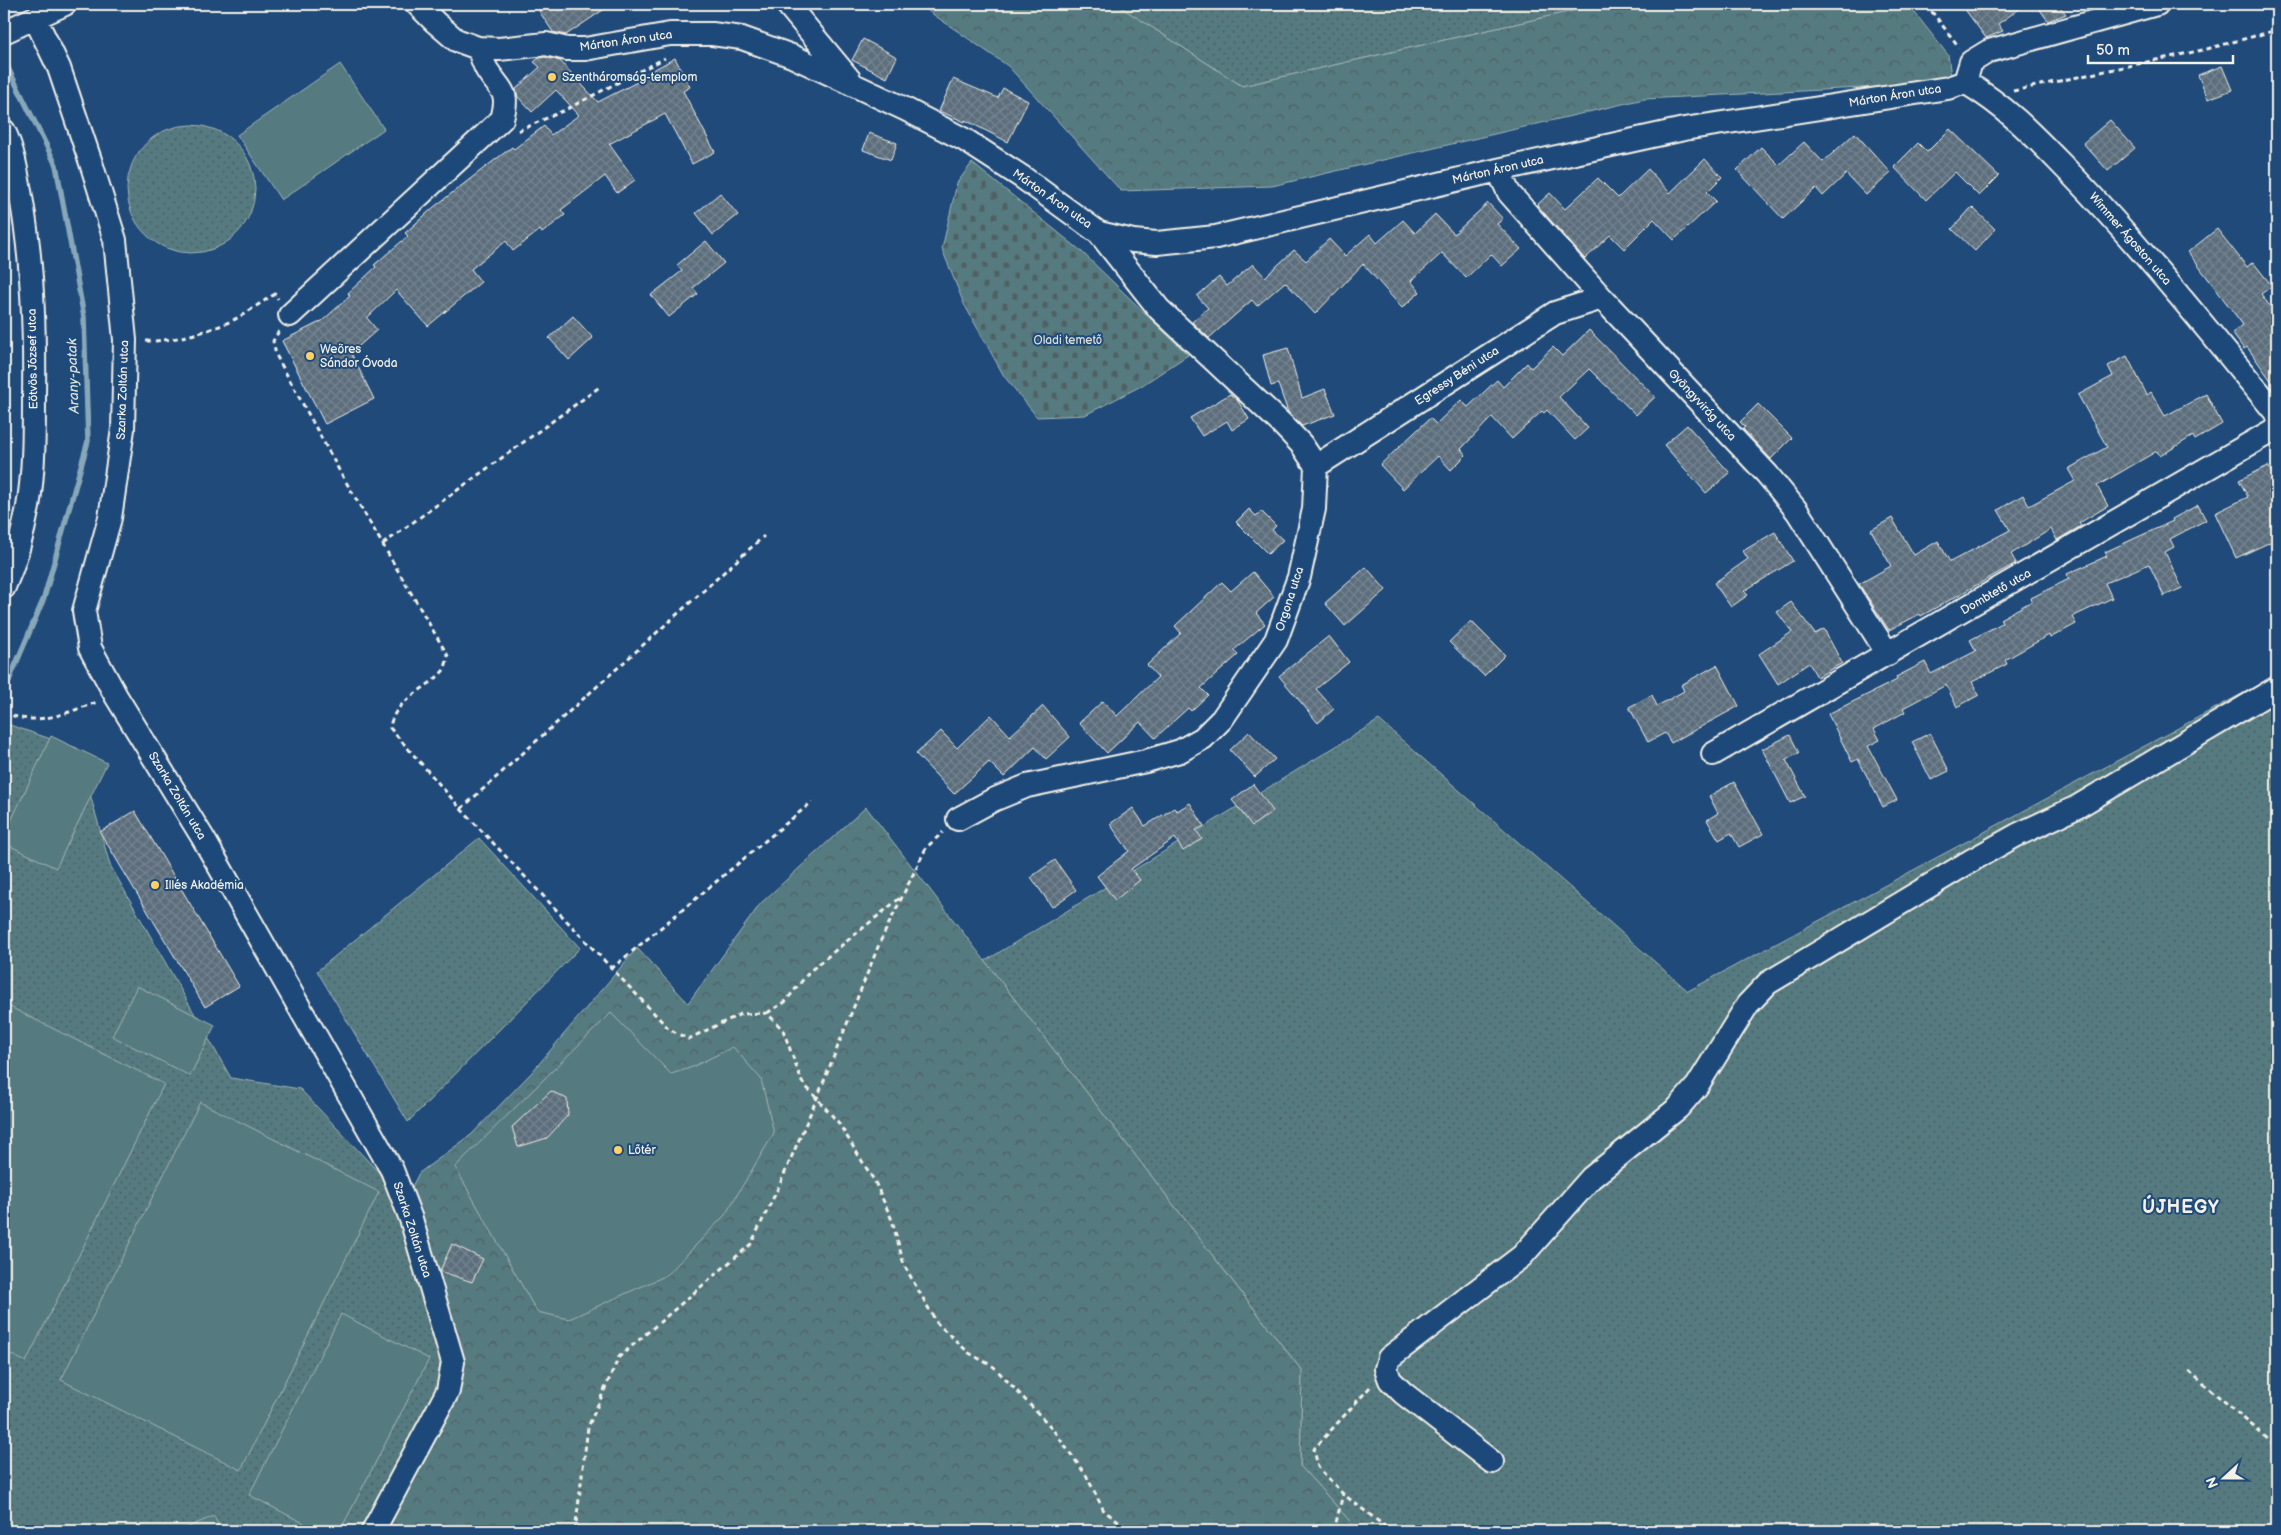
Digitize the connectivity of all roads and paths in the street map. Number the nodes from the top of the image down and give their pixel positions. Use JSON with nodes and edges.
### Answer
{"nodes":[{"id":1,"x":65,"y":4,"type":"edge"},
{"id":2,"x":418,"y":4,"type":"edge"},
{"id":3,"x":787,"y":4,"type":"edge"},
{"id":4,"x":1926,"y":4,"type":"edge"},
{"id":5,"x":2157,"y":4,"type":"edge"},
{"id":6,"x":35,"y":18,"type":"junction"},
{"id":7,"x":2277,"y":30,"type":"edge"},
{"id":8,"x":4,"y":32,"type":"edge"},
{"id":9,"x":478,"y":48,"type":"junction"},
{"id":10,"x":672,"y":54,"type":"dead end"},
{"id":11,"x":1968,"y":72,"type":"junction"},
{"id":12,"x":855,"y":86,"type":"junction"},
{"id":13,"x":1993,"y":98,"type":"junction"},
{"id":14,"x":502,"y":119,"type":"junction"},
{"id":15,"x":4,"y":131,"type":"edge"},
{"id":16,"x":1498,"y":170,"type":"junction"},
{"id":17,"x":1099,"y":233,"type":"junction"},
{"id":18,"x":1602,"y":298,"type":"junction"},
{"id":19,"x":290,"y":315,"type":"junction"},
{"id":20,"x":125,"y":340,"type":"junction"},
{"id":21,"x":601,"y":386,"type":"dead end"},
{"id":22,"x":2277,"y":414,"type":"edge"},
{"id":23,"x":2277,"y":428,"type":"edge"},
{"id":24,"x":1316,"y":466,"type":"junction"},
{"id":25,"x":764,"y":536,"type":"dead end"},
{"id":26,"x":383,"y":544,"type":"junction"},
{"id":27,"x":4,"y":587,"type":"edge"},
{"id":28,"x":1888,"y":654,"type":"junction"},
{"id":29,"x":2277,"y":688,"type":"edge"},
{"id":30,"x":116,"y":696,"type":"junction"},
{"id":31,"x":4,"y":712,"type":"edge"},
{"id":32,"x":1713,"y":754,"type":"dead end"},
{"id":33,"x":812,"y":802,"type":"dead end"},
{"id":34,"x":461,"y":809,"type":"junction"},
{"id":35,"x":958,"y":819,"type":"joint"},
{"id":36,"x":902,"y":896,"type":"junction"},
{"id":37,"x":611,"y":969,"type":"junction"},
{"id":38,"x":767,"y":1012,"type":"junction"},
{"id":39,"x":817,"y":1098,"type":"junction"},
{"id":40,"x":1386,"y":1369,"type":"junction"},
{"id":41,"x":2189,"y":1371,"type":"dead end"},
{"id":42,"x":2277,"y":1447,"type":"edge"},
{"id":43,"x":1492,"y":1462,"type":"dead end"},
{"id":44,"x":1343,"y":1494,"type":"junction"},
{"id":45,"x":373,"y":1531,"type":"edge"},
{"id":46,"x":575,"y":1531,"type":"edge"},
{"id":47,"x":1133,"y":1531,"type":"edge"},
{"id":48,"x":1334,"y":1531,"type":"edge"},
{"id":49,"x":1391,"y":1531,"type":"edge"}],
"edges":[{"from":1,"to":6,"type":"street"},
{"from":2,"to":9,"type":"street","name":"Márton Áron utca"},
{"from":3,"to":12,"type":"street","name":"Márton Áron utca"},
{"from":4,"to":11,"type":"path"},
{"from":5,"to":11,"type":"street","name":"Márton Áron utca"},
{"from":6,"to":8,"type":"street"},
{"from":6,"to":20,"type":"street","name":"Szarka Zoltán utca"},
{"from":7,"to":13,"type":"path"},
{"from":9,"to":12,"type":"street","name":"Márton Áron utca"},
{"from":9,"to":14,"type":"street"},
{"from":10,"to":14,"type":"path"},
{"from":11,"to":13,"type":"street","name":"Wimmer Ágoston utca"},
{"from":11,"to":16,"type":"street","name":"Márton Áron utca"},
{"from":12,"to":17,"type":"street","name":"Márton Áron utca"},
{"from":13,"to":22,"type":"street","name":"Wimmer Ágoston utca"},
{"from":14,"to":19,"type":"street"},
{"from":15,"to":27,"type":"street","name":"Eötvös József utca"},
{"from":16,"to":17,"type":"street","name":"Márton Áron utca"},
{"from":16,"to":18,"type":"street","name":"Gyöngyvirág utca"},
{"from":17,"to":24,"type":"street"},
{"from":18,"to":24,"type":"street","name":"Egressy Béni utca"},
{"from":18,"to":28,"type":"street","name":"Gyöngyvirág utca"},
{"from":19,"to":20,"type":"path"},
{"from":19,"to":26,"type":"path"},
{"from":20,"to":30,"type":"street","name":"Szarka Zoltán utca"},
{"from":21,"to":26,"type":"path"},
{"from":23,"to":28,"type":"street","name":"Dombtető utca"},
{"from":24,"to":35,"type":"street","name":"Orgona utca"},
{"from":25,"to":34,"type":"path"},
{"from":26,"to":34,"type":"path"},
{"from":28,"to":32,"type":"street","name":"Dombtető utca"},
{"from":29,"to":40,"type":"street"},
{"from":30,"to":31,"type":"path"},
{"from":30,"to":45,"type":"street","name":"Szarka Zoltán utca"},
{"from":33,"to":37,"type":"path"},
{"from":34,"to":37,"type":"path"},
{"from":35,"to":36,"type":"path"},
{"from":36,"to":38,"type":"path"},
{"from":36,"to":39,"type":"path"},
{"from":37,"to":38,"type":"path"},
{"from":38,"to":39,"type":"path"},
{"from":39,"to":46,"type":"path"},
{"from":39,"to":47,"type":"path"},
{"from":40,"to":43,"type":"street"},
{"from":40,"to":44,"type":"path"},
{"from":41,"to":42,"type":"path"},
{"from":44,"to":48,"type":"path"},
{"from":44,"to":49,"type":"path"}]}
